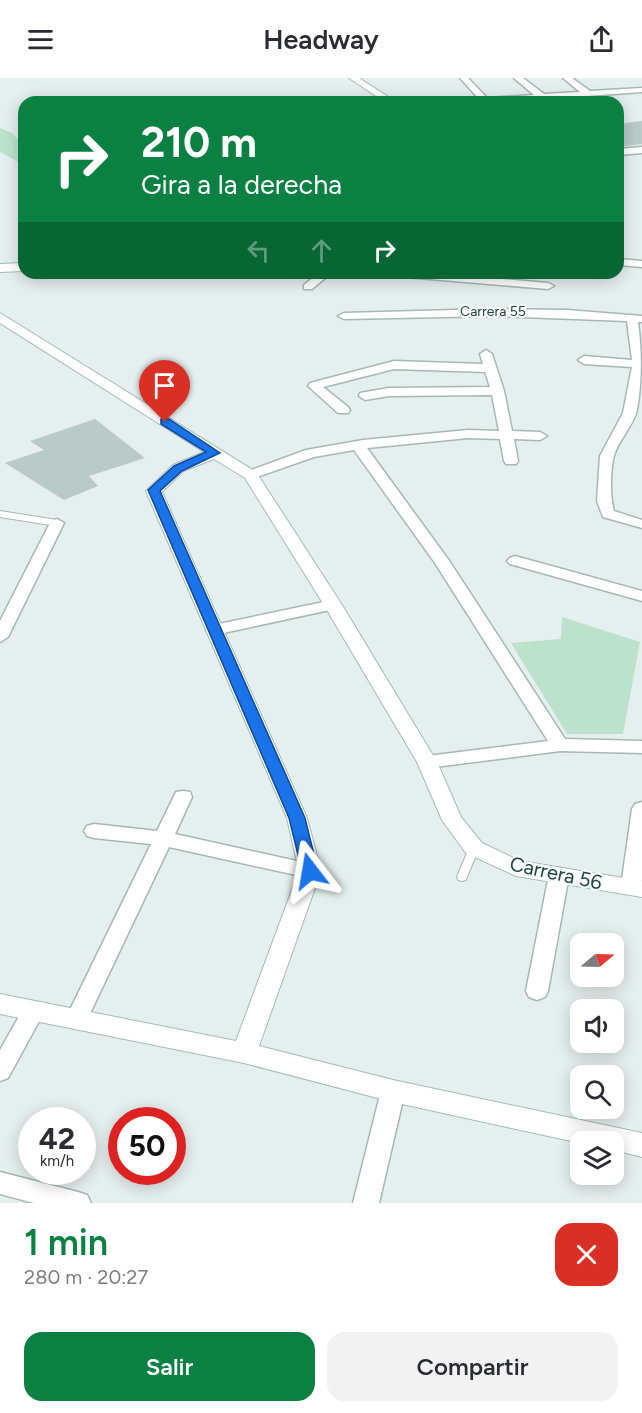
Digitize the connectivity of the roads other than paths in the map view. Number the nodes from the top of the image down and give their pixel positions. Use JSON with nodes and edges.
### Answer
{"nodes":[{"id":1,"x":353,"y":78,"type":"edge"},
{"id":2,"x":464,"y":78,"type":"edge"},
{"id":3,"x":518,"y":78,"type":"edge"},
{"id":4,"x":567,"y":78,"type":"edge"},
{"id":5,"x":639,"y":87,"type":"edge"},
{"id":6,"x":587,"y":93,"type":"junction"},
{"id":7,"x":382,"y":96,"type":"edge"},
{"id":8,"x":480,"y":96,"type":"edge"},
{"id":9,"x":541,"y":96,"type":"edge"},
{"id":10,"x":553,"y":96,"type":"edge"},
{"id":11,"x":642,"y":150,"type":"edge"},
{"id":12,"x":624,"y":152,"type":"edge"},
{"id":13,"x":624,"y":262,"type":"edge"},
{"id":14,"x":642,"y":264,"type":"edge"},
{"id":15,"x":18,"y":267,"type":"edge"},
{"id":16,"x":0,"y":268,"type":"edge"},
{"id":17,"x":318,"y":279,"type":"edge"},
{"id":18,"x":465,"y":279,"type":"edge"},
{"id":19,"x":548,"y":286,"type":"dead end"},
{"id":20,"x":308,"y":287,"type":"dead end"},
{"id":21,"x":344,"y":316,"type":"dead end"},
{"id":22,"x":0,"y":317,"type":"edge"},
{"id":23,"x":637,"y":319,"type":"edge"},
{"id":24,"x":486,"y":354,"type":"dead end"},
{"id":25,"x":584,"y":360,"type":"dead end"},
{"id":26,"x":641,"y":364,"type":"edge"},
{"id":27,"x":490,"y":368,"type":"junction"},
{"id":28,"x":367,"y":370,"type":"junction"},
{"id":29,"x":498,"y":391,"type":"junction"},
{"id":30,"x":389,"y":392,"type":"junction"},
{"id":31,"x":365,"y":396,"type":"dead end"},
{"id":32,"x":343,"y":410,"type":"dead end"},
{"id":33,"x":636,"y":413,"type":"edge"},
{"id":34,"x":506,"y":434,"type":"junction"},
{"id":35,"x":540,"y":436,"type":"dead end"},
{"id":36,"x":358,"y":445,"type":"junction"},
{"id":37,"x":215,"y":453,"type":"junction"},
{"id":38,"x":511,"y":461,"type":"dead end"},
{"id":39,"x":251,"y":476,"type":"junction"},
{"id":40,"x":0,"y":514,"type":"edge"},
{"id":41,"x":57,"y":523,"type":"joint"},
{"id":42,"x":642,"y":524,"type":"edge"},
{"id":43,"x":515,"y":561,"type":"dead end"},
{"id":44,"x":642,"y":596,"type":"edge"},
{"id":45,"x":333,"y":604,"type":"junction"},
{"id":46,"x":214,"y":630,"type":"junction"},
{"id":47,"x":0,"y":637,"type":"edge"},
{"id":48,"x":560,"y":745,"type":"junction"},
{"id":49,"x":642,"y":747,"type":"edge"},
{"id":50,"x":427,"y":762,"type":"junction"},
{"id":51,"x":183,"y":797,"type":"dead end"},
{"id":52,"x":642,"y":809,"type":"edge"},
{"id":53,"x":94,"y":831,"type":"dead end"},
{"id":54,"x":165,"y":839,"type":"junction"},
{"id":55,"x":474,"y":848,"type":"junction"},
{"id":56,"x":310,"y":871,"type":"junction"},
{"id":57,"x":559,"y":875,"type":"junction"},
{"id":58,"x":462,"y":878,"type":"dead end"},
{"id":59,"x":637,"y":888,"type":"edge"},
{"id":60,"x":537,"y":991,"type":"dead end"},
{"id":61,"x":0,"y":1004,"type":"edge"},
{"id":62,"x":33,"y":1012,"type":"junction"},
{"id":63,"x":77,"y":1018,"type":"junction"},
{"id":64,"x":244,"y":1053,"type":"junction"},
{"id":65,"x":0,"y":1071,"type":"edge"},
{"id":66,"x":393,"y":1091,"type":"junction"},
{"id":67,"x":642,"y":1145,"type":"edge"},
{"id":68,"x":0,"y":1184,"type":"edge"},
{"id":69,"x":78,"y":1203,"type":"edge"},
{"id":70,"x":366,"y":1203,"type":"edge"}],
"edges":[{"from":1,"to":7,"type":"main road"},
{"from":2,"to":8,"type":"street"},
{"from":3,"to":9,"type":"street"},
{"from":4,"to":6,"type":"street"},
{"from":5,"to":6,"type":"street"},
{"from":6,"to":10,"type":"street"},
{"from":11,"to":12,"type":"street"},
{"from":13,"to":14,"type":"street"},
{"from":15,"to":16,"type":"main road"},
{"from":17,"to":20,"type":"street"},
{"from":18,"to":19,"type":"street"},
{"from":21,"to":23,"type":"street","name":"Carrera 55"},
{"from":22,"to":37,"type":"main road"},
{"from":23,"to":26,"type":"street"},
{"from":24,"to":27,"type":"street"},
{"from":25,"to":26,"type":"street"},
{"from":26,"to":33,"type":"street"},
{"from":27,"to":28,"type":"street"},
{"from":27,"to":29,"type":"street"},
{"from":28,"to":30,"type":"street"},
{"from":28,"to":32,"type":"street"},
{"from":29,"to":30,"type":"street"},
{"from":29,"to":34,"type":"street"},
{"from":30,"to":31,"type":"street"},
{"from":33,"to":42,"type":"street"},
{"from":34,"to":35,"type":"street"},
{"from":34,"to":36,"type":"street"},
{"from":34,"to":38,"type":"street"},
{"from":36,"to":39,"type":"street"},
{"from":36,"to":48,"type":"street"},
{"from":37,"to":39,"type":"main road"},
{"from":37,"to":46,"type":"main road"},
{"from":39,"to":45,"type":"main road"},
{"from":40,"to":41,"type":"street"},
{"from":41,"to":47,"type":"street"},
{"from":43,"to":44,"type":"street"},
{"from":45,"to":46,"type":"street"},
{"from":45,"to":50,"type":"main road"},
{"from":46,"to":56,"type":"main road"},
{"from":48,"to":49,"type":"street"},
{"from":48,"to":50,"type":"street"},
{"from":50,"to":55,"type":"main road"},
{"from":51,"to":54,"type":"street"},
{"from":52,"to":59,"type":"street"},
{"from":53,"to":54,"type":"street"},
{"from":54,"to":56,"type":"street"},
{"from":54,"to":63,"type":"street"},
{"from":55,"to":57,"type":"main road","name":"Carrera 56"},
{"from":55,"to":58,"type":"lane"},
{"from":56,"to":64,"type":"main road"},
{"from":57,"to":59,"type":"main road","name":"Carrera 56"},
{"from":57,"to":60,"type":"street"},
{"from":61,"to":62,"type":"main road"},
{"from":62,"to":63,"type":"main road"},
{"from":62,"to":65,"type":"street"},
{"from":63,"to":64,"type":"main road"},
{"from":64,"to":66,"type":"main road"},
{"from":66,"to":67,"type":"main road"},
{"from":66,"to":70,"type":"street"},
{"from":68,"to":69,"type":"street"}]}
